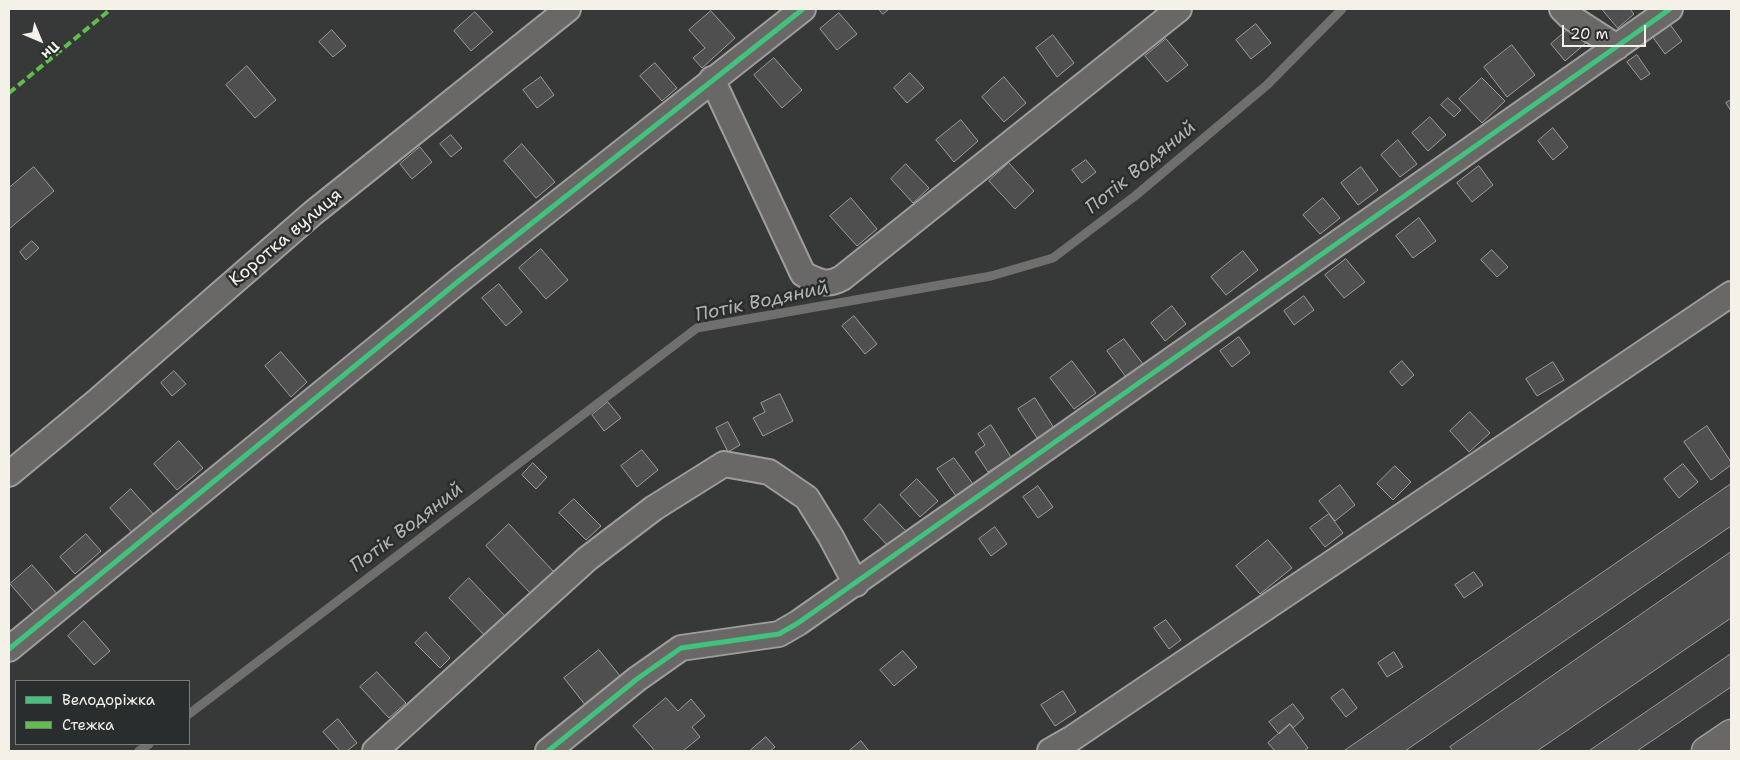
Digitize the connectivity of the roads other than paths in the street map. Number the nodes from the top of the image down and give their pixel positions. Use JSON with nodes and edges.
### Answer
{"nodes":[{"id":1,"x":568,"y":9,"type":"edge"},
{"id":2,"x":803,"y":9,"type":"edge"},
{"id":3,"x":1179,"y":9,"type":"edge"},
{"id":4,"x":1562,"y":9,"type":"edge"},
{"id":5,"x":1670,"y":9,"type":"edge"},
{"id":6,"x":1617,"y":47,"type":"junction"},
{"id":7,"x":712,"y":80,"type":"junction"},
{"id":8,"x":1731,"y":294,"type":"edge"},
{"id":9,"x":9,"y":474,"type":"edge"},
{"id":10,"x":856,"y":584,"type":"junction"},
{"id":11,"x":9,"y":649,"type":"edge"},
{"id":12,"x":1731,"y":734,"type":"edge"},
{"id":13,"x":374,"y":751,"type":"edge"},
{"id":14,"x":548,"y":751,"type":"edge"},
{"id":15,"x":1050,"y":751,"type":"edge"},
{"id":16,"x":1706,"y":751,"type":"edge"}],
"edges":[{"from":1,"to":9,"type":"street","name":"Коротка вулиця"},
{"from":2,"to":7,"type":"street"},
{"from":3,"to":7,"type":"street"},
{"from":4,"to":6,"type":"street"},
{"from":5,"to":6,"type":"street"},
{"from":6,"to":10,"type":"street"},
{"from":7,"to":11,"type":"street"},
{"from":8,"to":15,"type":"street"},
{"from":10,"to":13,"type":"street"},
{"from":10,"to":14,"type":"street"},
{"from":12,"to":16,"type":"street"}]}
